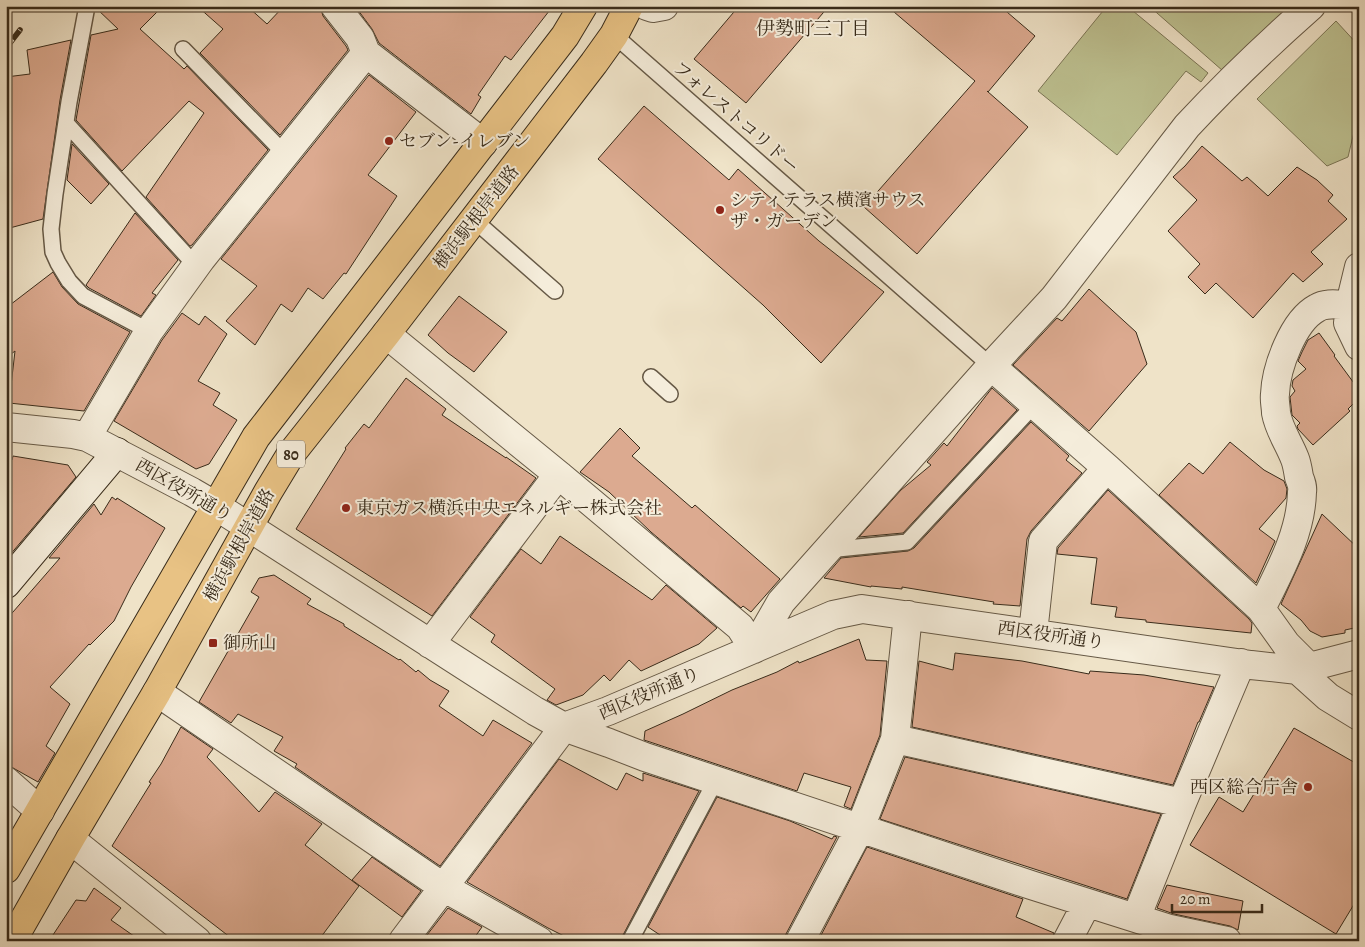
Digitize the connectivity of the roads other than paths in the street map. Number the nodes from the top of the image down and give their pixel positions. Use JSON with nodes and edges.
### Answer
{"nodes":[{"id":1,"x":87,"y":6,"type":"edge"},
{"id":2,"x":335,"y":6,"type":"edge"},
{"id":3,"x":583,"y":6,"type":"edge"},
{"id":4,"x":629,"y":6,"type":"edge"},
{"id":5,"x":647,"y":6,"type":"edge"},
{"id":6,"x":664,"y":6,"type":"edge"},
{"id":7,"x":1311,"y":6,"type":"edge"},
{"id":8,"x":614,"y":35,"type":"junction"},
{"id":9,"x":184,"y":49,"type":"dead end"},
{"id":10,"x":366,"y":52,"type":"junction"},
{"id":11,"x":66,"y":123,"type":"junction"},
{"id":12,"x":483,"y":143,"type":"junction"},
{"id":13,"x":285,"y":154,"type":"junction"},
{"id":14,"x":474,"y":220,"type":"junction"},
{"id":15,"x":196,"y":266,"type":"junction"},
{"id":16,"x":1359,"y":267,"type":"edge"},
{"id":17,"x":554,"y":291,"type":"dead end"},
{"id":18,"x":1350,"y":305,"type":"junction"},
{"id":19,"x":149,"y":331,"type":"junction"},
{"id":20,"x":386,"y":334,"type":"junction"},
{"id":21,"x":1359,"y":346,"type":"edge"},
{"id":22,"x":991,"y":366,"type":"junction"},
{"id":23,"x":651,"y":377,"type":"dead end"},
{"id":24,"x":670,"y":394,"type":"dead end"},
{"id":25,"x":1035,"y":404,"type":"junction"},
{"id":26,"x":6,"y":427,"type":"edge"},
{"id":27,"x":86,"y":437,"type":"junction"},
{"id":28,"x":117,"y":452,"type":"junction"},
{"id":29,"x":1108,"y":468,"type":"junction"},
{"id":30,"x":560,"y":476,"type":"junction"},
{"id":31,"x":216,"y":506,"type":"junction"},
{"id":32,"x":248,"y":528,"type":"junction"},
{"id":33,"x":828,"y":550,"type":"junction"},
{"id":34,"x":6,"y":584,"type":"edge"},
{"id":35,"x":1261,"y":609,"type":"junction"},
{"id":36,"x":908,"y":615,"type":"junction"},
{"id":37,"x":1033,"y":633,"type":"junction"},
{"id":38,"x":430,"y":644,"type":"junction"},
{"id":39,"x":754,"y":649,"type":"junction"},
{"id":40,"x":1359,"y":654,"type":"edge"},
{"id":41,"x":1241,"y":663,"type":"junction"},
{"id":42,"x":1304,"y":669,"type":"junction"},
{"id":43,"x":157,"y":692,"type":"junction"},
{"id":44,"x":1359,"y":716,"type":"edge"},
{"id":45,"x":564,"y":727,"type":"junction"},
{"id":46,"x":895,"y":739,"type":"junction"},
{"id":47,"x":716,"y":780,"type":"junction"},
{"id":48,"x":6,"y":781,"type":"edge"},
{"id":49,"x":1182,"y":802,"type":"junction"},
{"id":50,"x":40,"y":811,"type":"junction"},
{"id":51,"x":860,"y":828,"type":"junction"},
{"id":52,"x":70,"y":839,"type":"junction"},
{"id":53,"x":6,"y":869,"type":"edge"},
{"id":54,"x":444,"y":888,"type":"junction"},
{"id":55,"x":1087,"y":903,"type":"junction"},
{"id":56,"x":1136,"y":918,"type":"junction"},
{"id":57,"x":1169,"y":935,"type":"edge"},
{"id":58,"x":12,"y":941,"type":"edge"},
{"id":59,"x":197,"y":941,"type":"edge"},
{"id":60,"x":403,"y":941,"type":"edge"},
{"id":61,"x":539,"y":941,"type":"edge"},
{"id":62,"x":630,"y":941,"type":"edge"},
{"id":63,"x":800,"y":941,"type":"edge"},
{"id":64,"x":1067,"y":941,"type":"edge"},
{"id":65,"x":1227,"y":941,"type":"edge"}],
"edges":[{"from":1,"to":11,"type":"lane"},
{"from":2,"to":10,"type":"street"},
{"from":3,"to":12,"type":"main road","number":"80"},
{"from":4,"to":8,"type":"main road","name":"横浜駅根岸道路","number":"80"},
{"from":5,"to":6,"type":"street"},
{"from":7,"to":22,"type":"street"},
{"from":8,"to":14,"type":"main road","name":"横浜駅根岸道路","number":"80"},
{"from":8,"to":22,"type":"lane","name":"フォレストコリドー"},
{"from":9,"to":13,"type":"lane"},
{"from":10,"to":12,"type":"street"},
{"from":10,"to":13,"type":"street"},
{"from":11,"to":15,"type":"lane"},
{"from":11,"to":19,"type":"lane"},
{"from":12,"to":31,"type":"main road","number":"80"},
{"from":13,"to":15,"type":"street"},
{"from":14,"to":17,"type":"lane"},
{"from":14,"to":20,"type":"main road","name":"横浜駅根岸道路","number":"80"},
{"from":15,"to":19,"type":"street"},
{"from":16,"to":18,"type":"street"},
{"from":18,"to":21,"type":"street"},
{"from":18,"to":35,"type":"street"},
{"from":19,"to":27,"type":"street"},
{"from":20,"to":30,"type":"street"},
{"from":20,"to":32,"type":"main road","name":"横浜駅根岸道路","number":"80"},
{"from":22,"to":25,"type":"street"},
{"from":22,"to":33,"type":"street"},
{"from":23,"to":24,"type":"lane"},
{"from":25,"to":29,"type":"street"},
{"from":25,"to":33,"type":"lane"},
{"from":26,"to":27,"type":"street","name":"西区役所通り"},
{"from":27,"to":28,"type":"street","name":"西区役所通り"},
{"from":28,"to":31,"type":"street","name":"西区役所通り"},
{"from":28,"to":34,"type":"street"},
{"from":29,"to":35,"type":"street"},
{"from":29,"to":37,"type":"street"},
{"from":30,"to":38,"type":"street"},
{"from":30,"to":39,"type":"street"},
{"from":31,"to":32,"type":"street","name":"西区役所通り"},
{"from":31,"to":50,"type":"main road","number":"80"},
{"from":32,"to":38,"type":"street","name":"西区役所通り"},
{"from":32,"to":43,"type":"main road","name":"横浜駅根岸道路","number":"80"},
{"from":33,"to":39,"type":"street"},
{"from":35,"to":42,"type":"street"},
{"from":36,"to":37,"type":"street","name":"西区役所通り"},
{"from":36,"to":39,"type":"street","name":"西区役所通り"},
{"from":36,"to":46,"type":"street"},
{"from":37,"to":41,"type":"street","name":"西区役所通り"},
{"from":38,"to":45,"type":"street","name":"西区役所通り"},
{"from":39,"to":45,"type":"street","name":"西区役所通り"},
{"from":40,"to":42,"type":"street","name":"西区役所通り"},
{"from":41,"to":42,"type":"street","name":"西区役所通り"},
{"from":41,"to":49,"type":"street"},
{"from":42,"to":44,"type":"street"},
{"from":43,"to":52,"type":"main road","name":"横浜駅根岸道路","number":"80"},
{"from":43,"to":54,"type":"street"},
{"from":45,"to":47,"type":"street"},
{"from":45,"to":54,"type":"street"},
{"from":46,"to":49,"type":"street"},
{"from":46,"to":51,"type":"street"},
{"from":47,"to":51,"type":"street"},
{"from":47,"to":62,"type":"lane"},
{"from":48,"to":50,"type":"street"},
{"from":49,"to":56,"type":"street"},
{"from":50,"to":53,"type":"main road","number":"80"},
{"from":51,"to":55,"type":"street"},
{"from":51,"to":63,"type":"street"},
{"from":52,"to":58,"type":"main road","name":"横浜駅根岸道路","number":"80"},
{"from":52,"to":59,"type":"street"},
{"from":54,"to":60,"type":"street"},
{"from":54,"to":61,"type":"street"},
{"from":55,"to":56,"type":"street"},
{"from":55,"to":64,"type":"street"},
{"from":56,"to":57,"type":"street"},
{"from":57,"to":65,"type":"street"}]}
